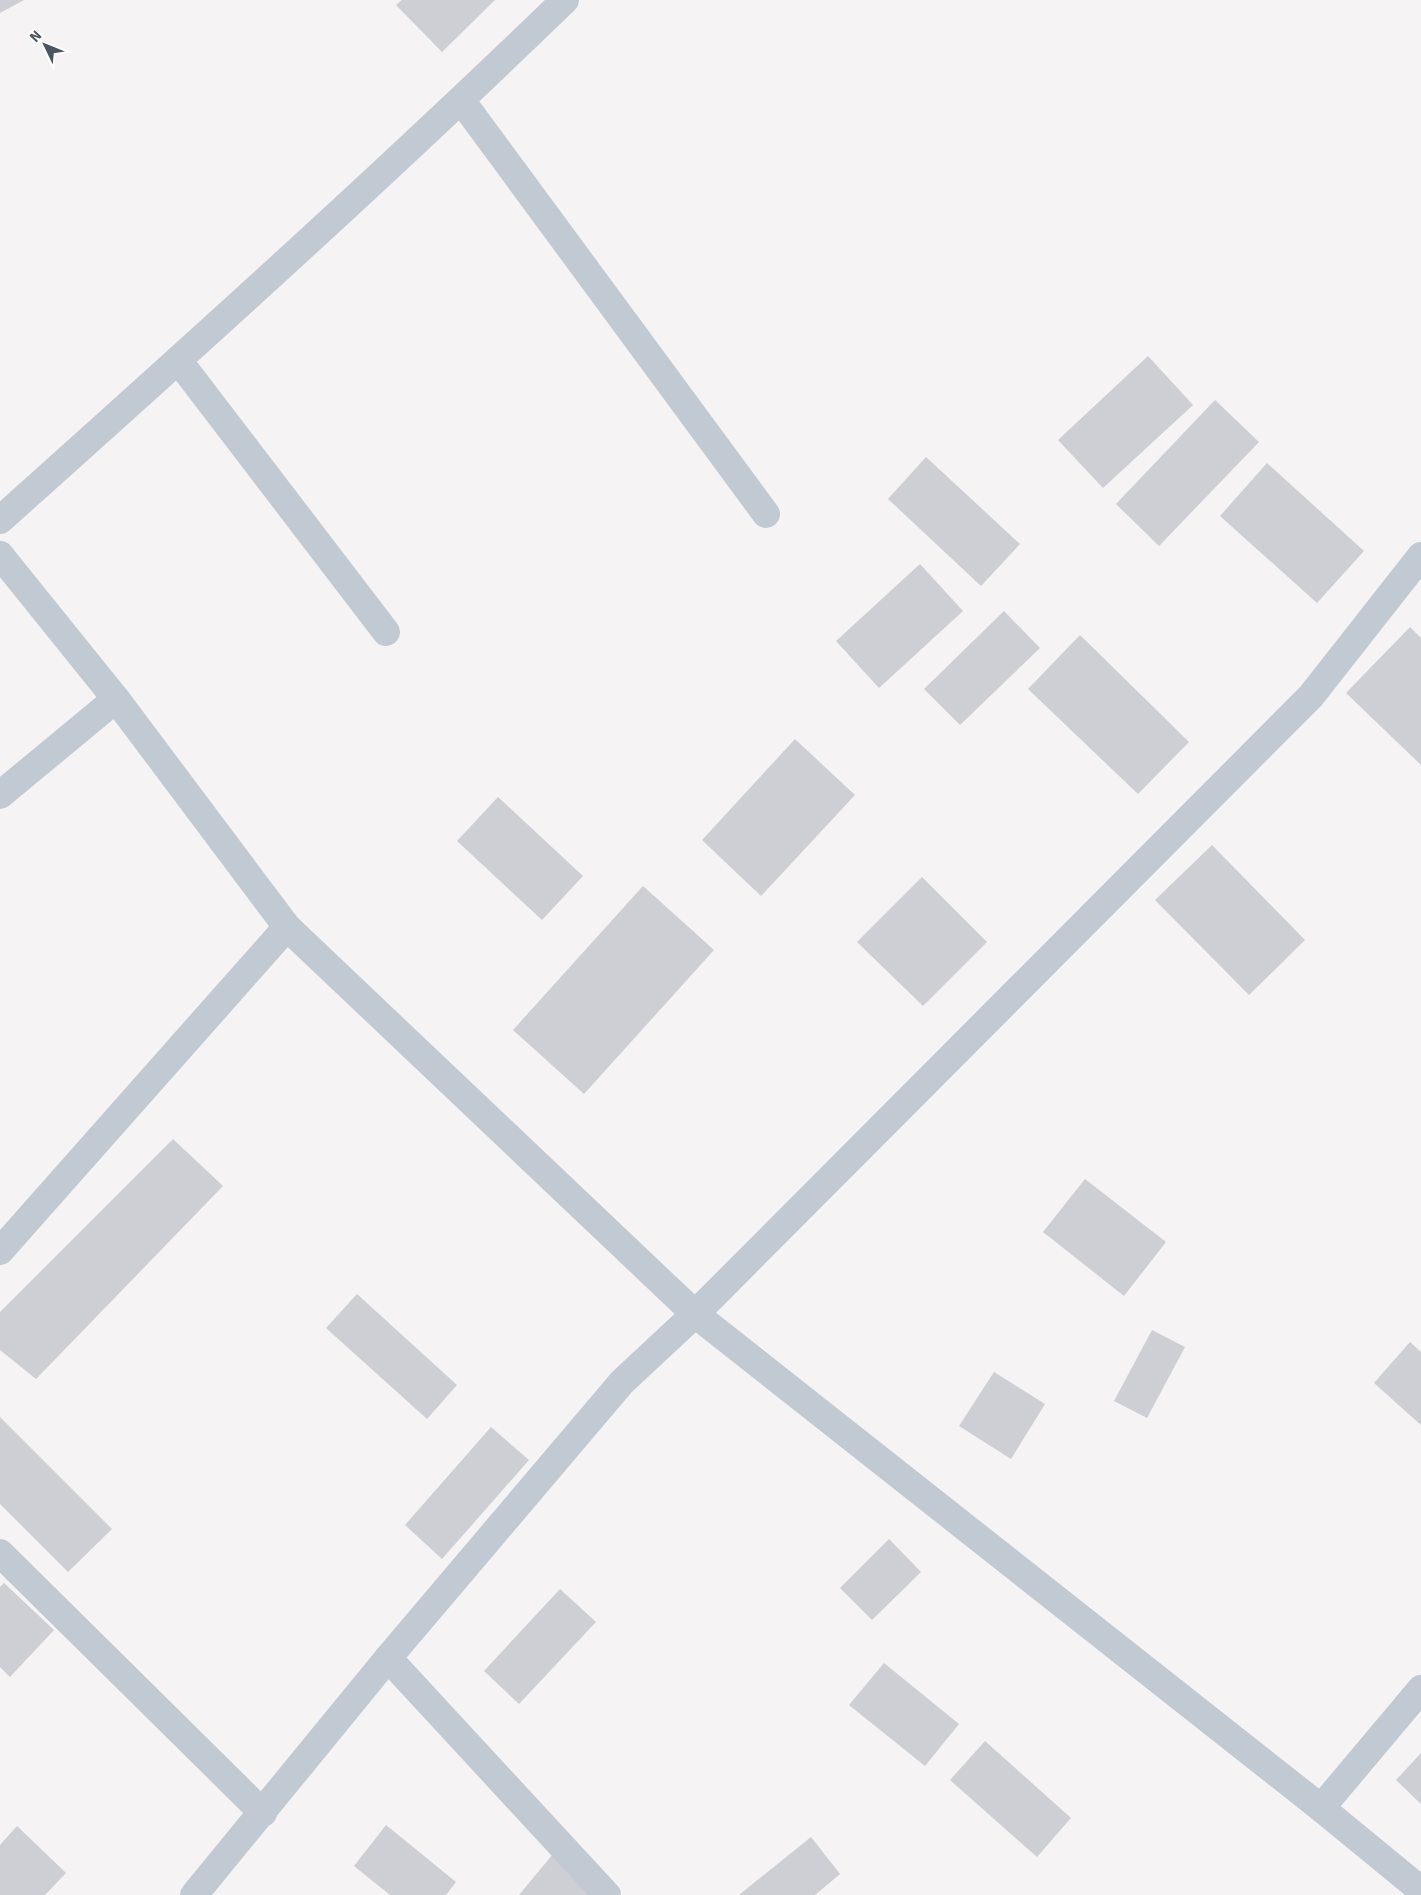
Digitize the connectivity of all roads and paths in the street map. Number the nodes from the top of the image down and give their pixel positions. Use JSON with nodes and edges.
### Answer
{"nodes":[{"id":1,"x":565,"y":0,"type":"edge"},
{"id":2,"x":462,"y":100,"type":"junction"},
{"id":3,"x":178,"y":360,"type":"junction"},
{"id":4,"x":766,"y":514,"type":"dead end"},
{"id":5,"x":0,"y":520,"type":"edge"},
{"id":6,"x":0,"y":555,"type":"edge"},
{"id":7,"x":1421,"y":556,"type":"edge"},
{"id":8,"x":386,"y":632,"type":"dead end"},
{"id":9,"x":116,"y":699,"type":"junction"},
{"id":10,"x":0,"y":795,"type":"edge"},
{"id":11,"x":287,"y":927,"type":"junction"},
{"id":12,"x":0,"y":1251,"type":"edge"},
{"id":13,"x":695,"y":1314,"type":"junction"},
{"id":14,"x":0,"y":1552,"type":"edge"},
{"id":15,"x":388,"y":1658,"type":"junction"},
{"id":16,"x":1421,"y":1689,"type":"edge"},
{"id":17,"x":1321,"y":1808,"type":"junction"},
{"id":18,"x":263,"y":1814,"type":"junction"},
{"id":19,"x":1410,"y":1889,"type":"edge"},
{"id":20,"x":194,"y":1895,"type":"edge"},
{"id":21,"x":607,"y":1895,"type":"edge"}],
"edges":[{"from":1,"to":2,"type":"street"},
{"from":2,"to":3,"type":"street"},
{"from":2,"to":4,"type":"street"},
{"from":3,"to":5,"type":"street"},
{"from":3,"to":8,"type":"street"},
{"from":6,"to":9,"type":"street"},
{"from":7,"to":13,"type":"street"},
{"from":9,"to":10,"type":"street"},
{"from":9,"to":11,"type":"street"},
{"from":11,"to":12,"type":"street"},
{"from":11,"to":13,"type":"street"},
{"from":13,"to":15,"type":"street"},
{"from":13,"to":17,"type":"street"},
{"from":14,"to":18,"type":"street"},
{"from":15,"to":18,"type":"street"},
{"from":15,"to":21,"type":"street"},
{"from":16,"to":17,"type":"street"},
{"from":17,"to":19,"type":"street"},
{"from":18,"to":20,"type":"street"}]}
